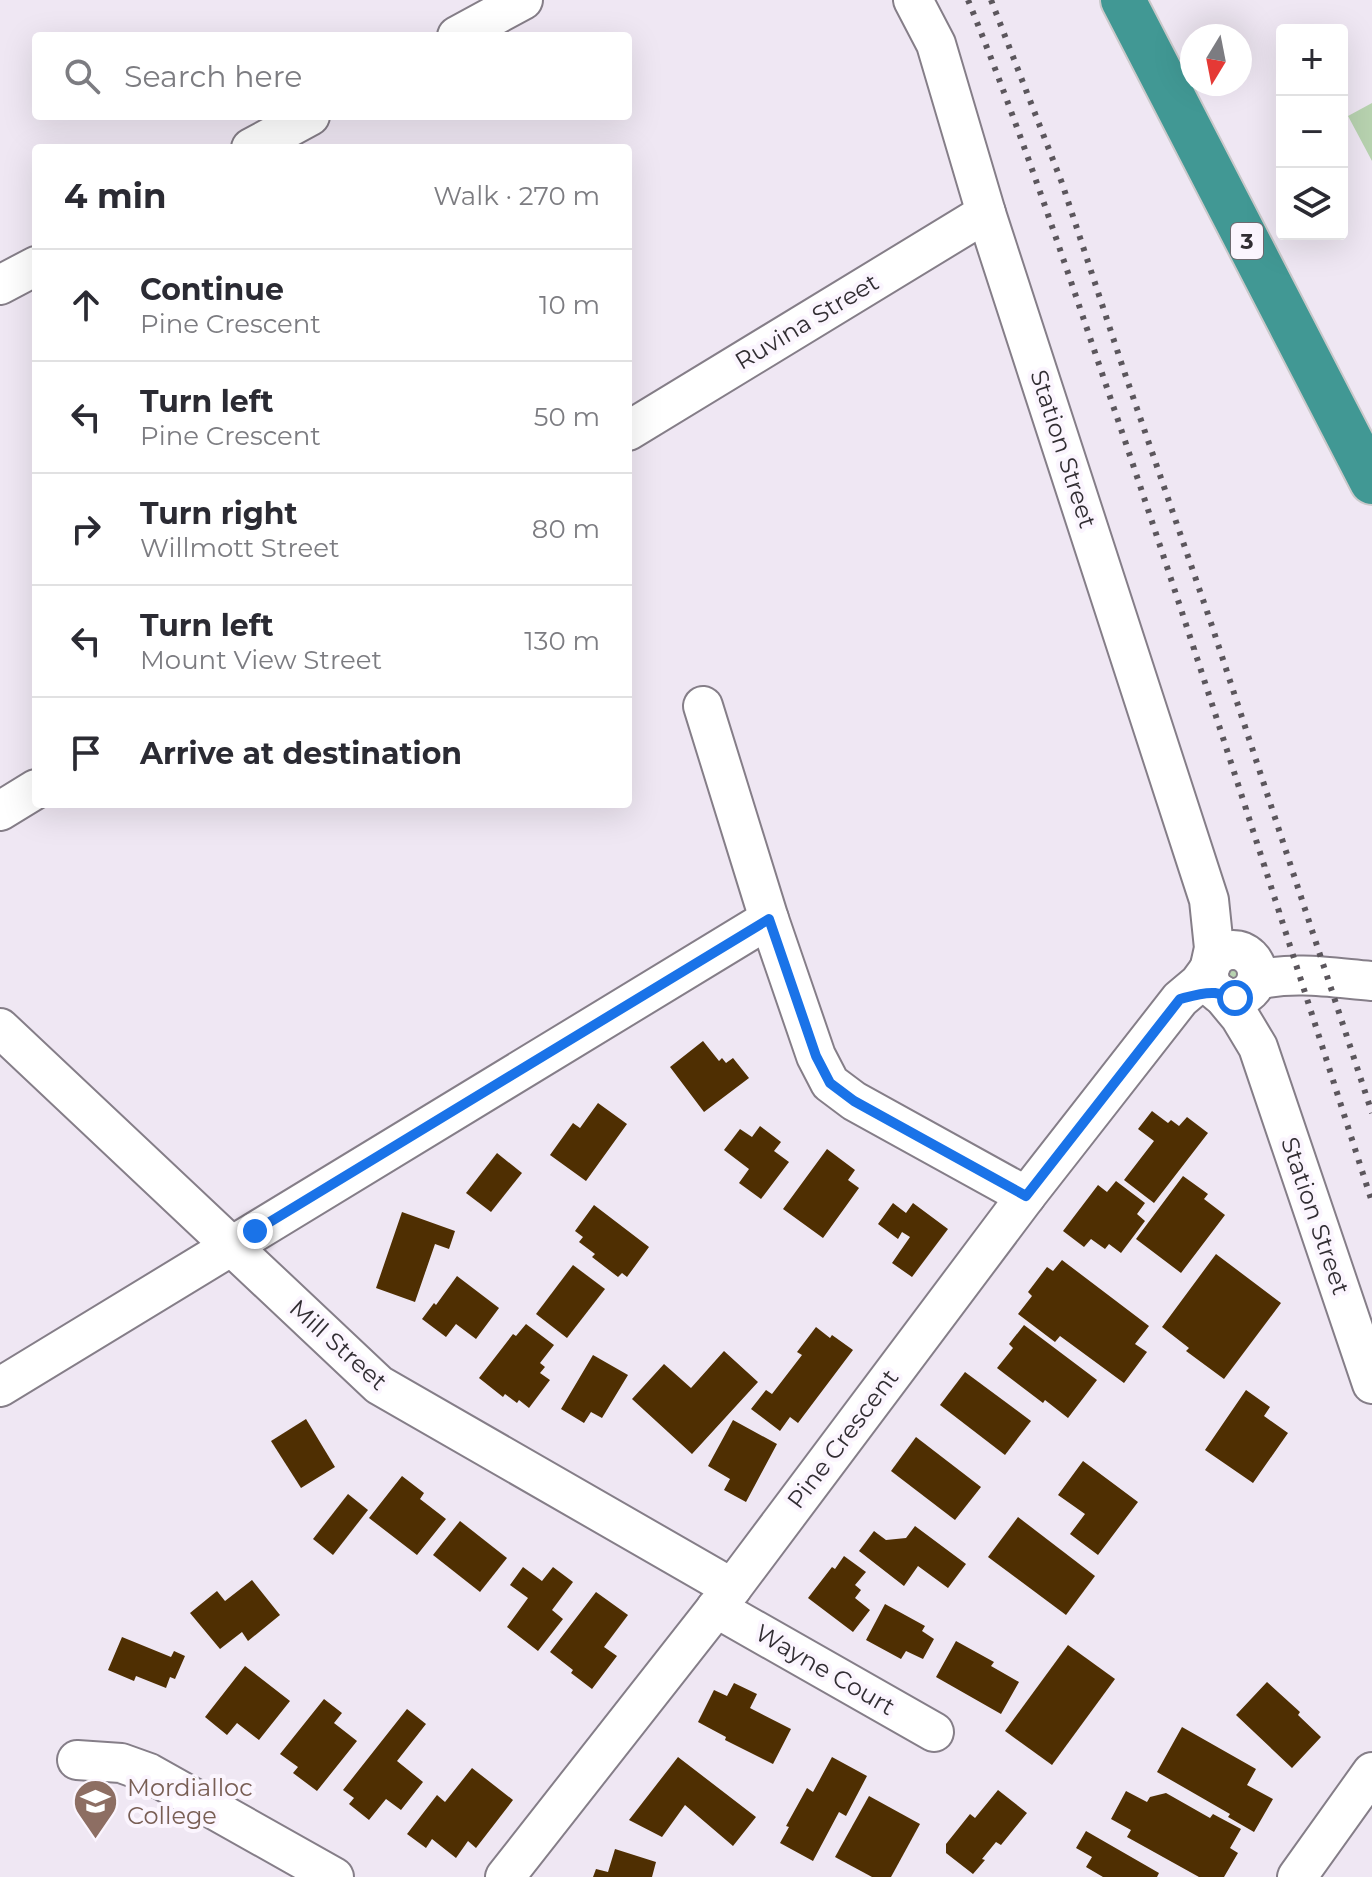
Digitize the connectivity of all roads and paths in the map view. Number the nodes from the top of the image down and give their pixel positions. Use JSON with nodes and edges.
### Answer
{"nodes":[{"id":1,"x":523,"y":0,"type":"edge"},
{"id":2,"x":913,"y":0,"type":"edge"},
{"id":3,"x":1123,"y":0,"type":"edge"},
{"id":4,"x":464,"y":32,"type":"edge"},
{"id":5,"x":303,"y":120,"type":"edge"},
{"id":6,"x":258,"y":144,"type":"edge"},
{"id":7,"x":986,"y":213,"type":"junction"},
{"id":8,"x":32,"y":268,"type":"edge"},
{"id":9,"x":0,"y":285,"type":"edge"},
{"id":10,"x":632,"y":429,"type":"edge"},
{"id":11,"x":1372,"y":482,"type":"edge"},
{"id":12,"x":703,"y":706,"type":"dead end"},
{"id":13,"x":32,"y":791,"type":"edge"},
{"id":14,"x":0,"y":811,"type":"edge"},
{"id":15,"x":769,"y":919,"type":"junction"},
{"id":16,"x":1234,"y":975,"type":"junction"},
{"id":17,"x":1372,"y":981,"type":"edge"},
{"id":18,"x":0,"y":1028,"type":"edge"},
{"id":19,"x":1026,"y":1196,"type":"junction"},
{"id":20,"x":230,"y":1246,"type":"junction"},
{"id":21,"x":1372,"y":1384,"type":"edge"},
{"id":22,"x":0,"y":1387,"type":"edge"},
{"id":23,"x":724,"y":1598,"type":"junction"},
{"id":24,"x":934,"y":1732,"type":"dead end"},
{"id":25,"x":77,"y":1760,"type":"dead end"},
{"id":26,"x":1372,"y":1772,"type":"edge"},
{"id":27,"x":334,"y":1877,"type":"edge"},
{"id":28,"x":505,"y":1877,"type":"edge"},
{"id":29,"x":1297,"y":1877,"type":"edge"}],
"edges":[{"from":1,"to":4,"type":"street"},
{"from":2,"to":7,"type":"street","name":"Station Street"},
{"from":3,"to":11,"type":"highway","number":"3"},
{"from":5,"to":6,"type":"street"},
{"from":7,"to":10,"type":"street","name":"Ruvina Street"},
{"from":7,"to":16,"type":"street","name":"Station Street"},
{"from":8,"to":9,"type":"street"},
{"from":12,"to":15,"type":"street"},
{"from":13,"to":14,"type":"street"},
{"from":15,"to":19,"type":"street"},
{"from":15,"to":20,"type":"street"},
{"from":16,"to":17,"type":"street"},
{"from":16,"to":19,"type":"street","name":"Pine Crescent"},
{"from":16,"to":21,"type":"street","name":"Station Street"},
{"from":18,"to":20,"type":"street","name":"Mill Street"},
{"from":19,"to":23,"type":"street","name":"Pine Crescent"},
{"from":20,"to":22,"type":"street"},
{"from":20,"to":23,"type":"street","name":"Mill Street"},
{"from":23,"to":24,"type":"street","name":"Wayne Court"},
{"from":23,"to":28,"type":"street","name":"Pine Crescent"},
{"from":25,"to":27,"type":"street"},
{"from":26,"to":29,"type":"street"}]}
